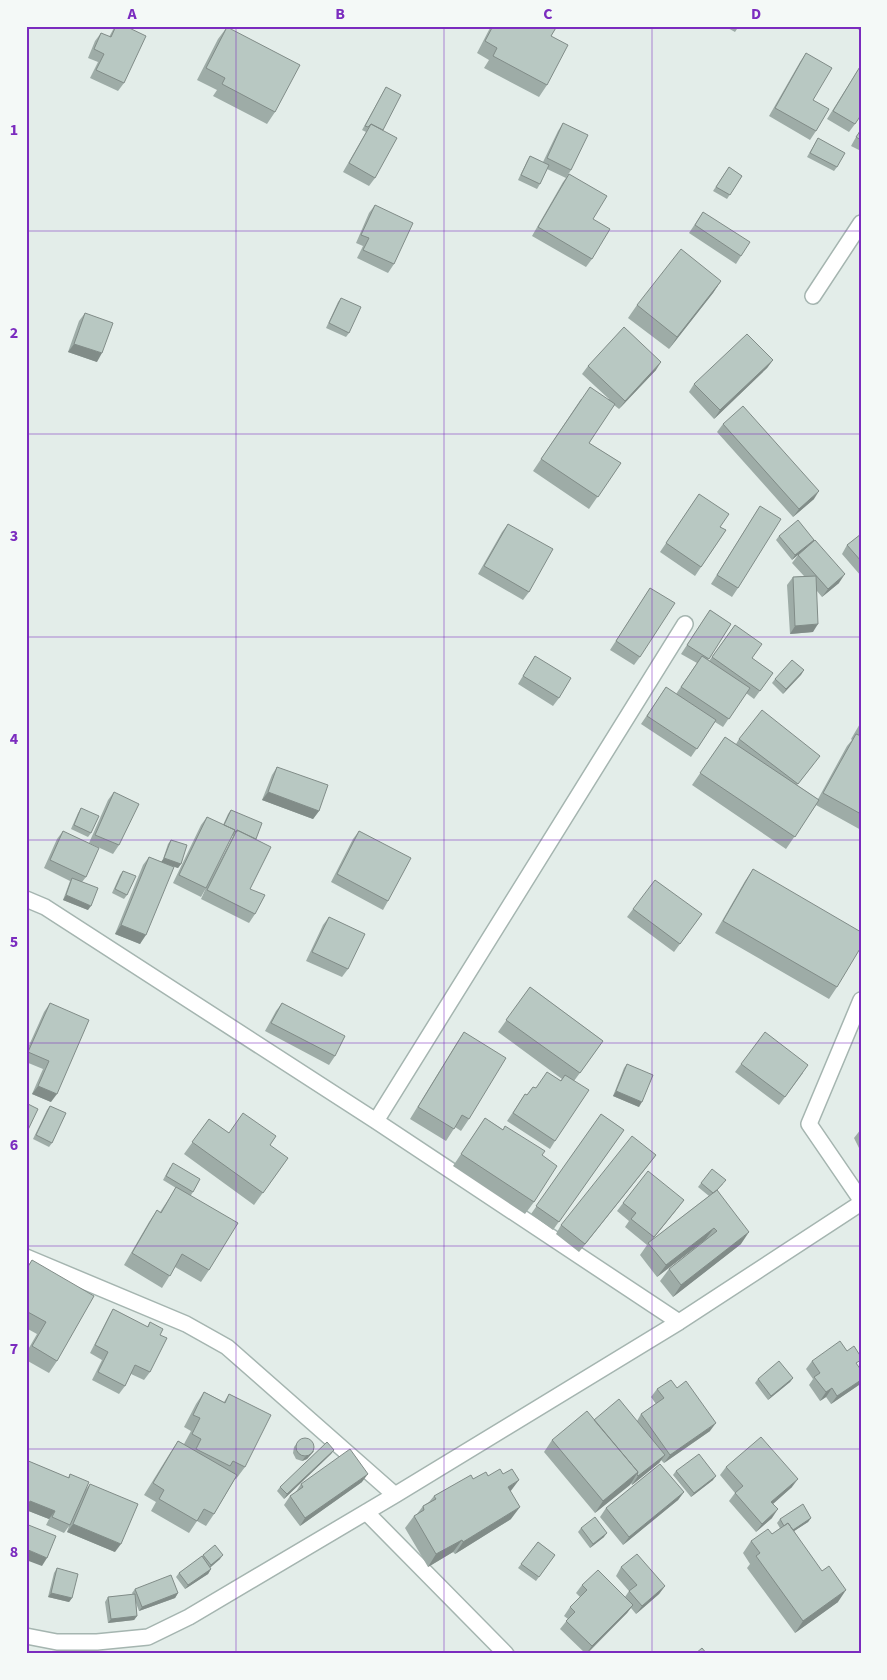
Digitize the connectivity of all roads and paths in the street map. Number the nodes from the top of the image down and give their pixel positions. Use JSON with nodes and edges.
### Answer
{"nodes":[{"id":1,"x":861,"y":223,"type":"edge"},
{"id":2,"x":813,"y":296,"type":"dead end"},
{"id":3,"x":685,"y":624,"type":"dead end"},
{"id":4,"x":26,"y":899,"type":"edge"},
{"id":5,"x":861,"y":1000,"type":"edge"},
{"id":6,"x":376,"y":1122,"type":"junction"},
{"id":7,"x":861,"y":1201,"type":"edge"},
{"id":8,"x":26,"y":1257,"type":"edge"},
{"id":9,"x":679,"y":1322,"type":"junction"},
{"id":10,"x":395,"y":1495,"type":"junction"},
{"id":11,"x":366,"y":1512,"type":"junction"},
{"id":12,"x":26,"y":1636,"type":"edge"},
{"id":13,"x":506,"y":1654,"type":"edge"}],
"edges":[{"from":1,"to":2,"type":"street"},
{"from":3,"to":6,"type":"street"},
{"from":4,"to":6,"type":"street"},
{"from":5,"to":7,"type":"street"},
{"from":6,"to":9,"type":"street"},
{"from":7,"to":9,"type":"street"},
{"from":8,"to":10,"type":"street"},
{"from":9,"to":10,"type":"street"},
{"from":10,"to":11,"type":"street"},
{"from":11,"to":12,"type":"street"},
{"from":11,"to":13,"type":"street"}]}
